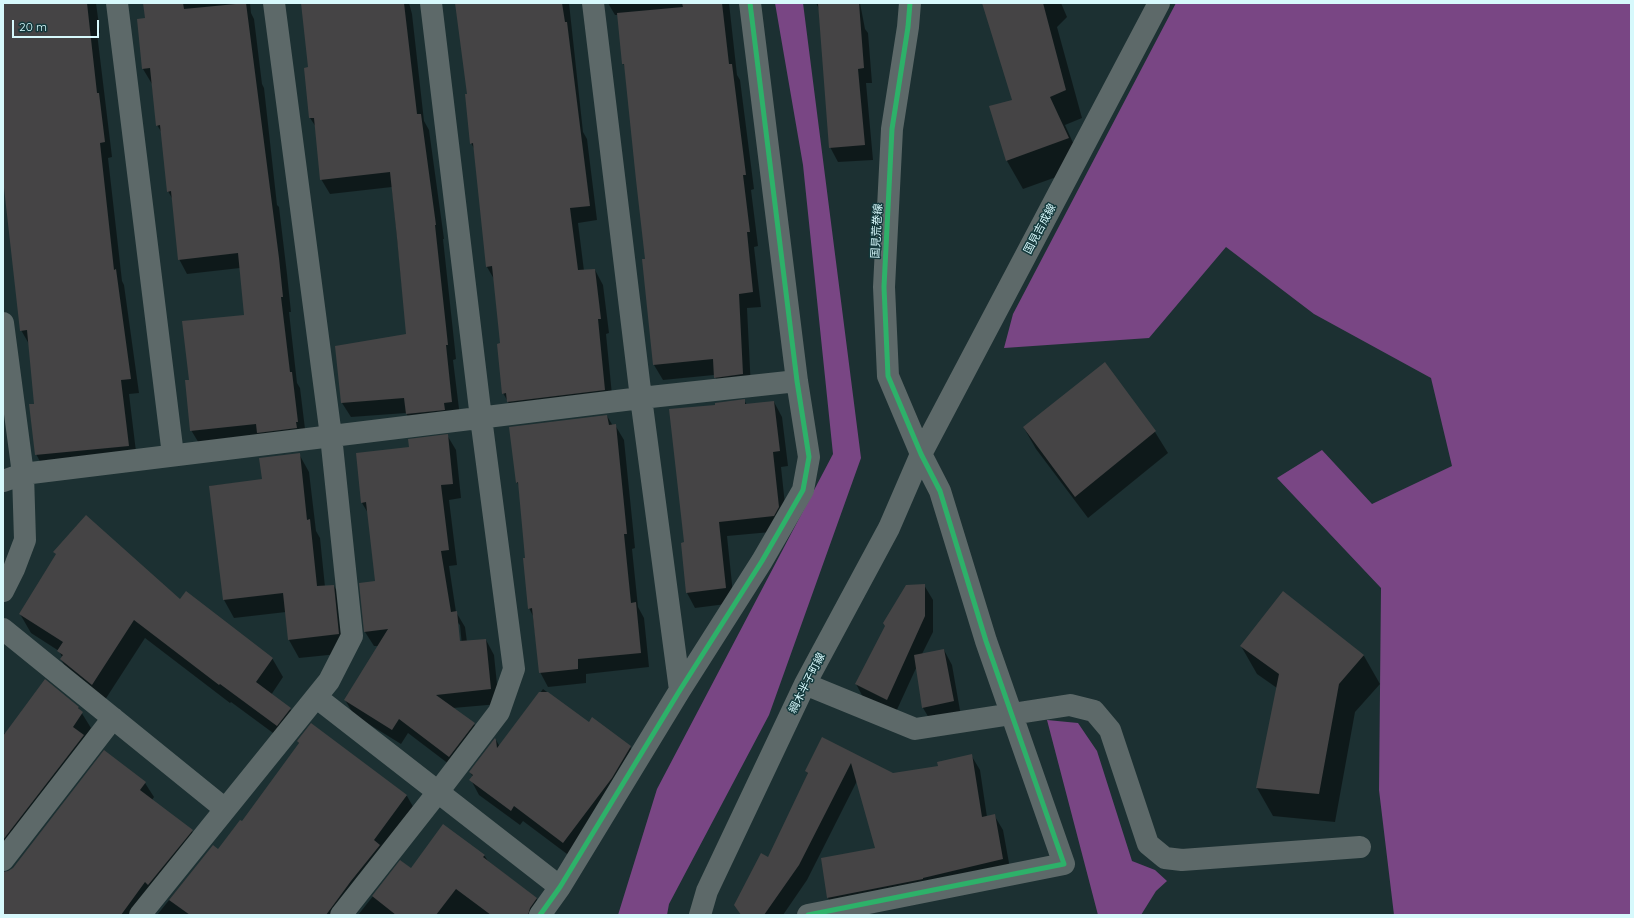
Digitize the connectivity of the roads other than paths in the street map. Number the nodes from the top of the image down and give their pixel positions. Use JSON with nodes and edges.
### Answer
{"nodes":[{"id":1,"x":118,"y":3,"type":"edge"},
{"id":2,"x":274,"y":3,"type":"edge"},
{"id":3,"x":431,"y":3,"type":"edge"},
{"id":4,"x":593,"y":3,"type":"edge"},
{"id":5,"x":750,"y":3,"type":"edge"},
{"id":6,"x":910,"y":3,"type":"edge"},
{"id":7,"x":1159,"y":3,"type":"edge"},
{"id":8,"x":3,"y":323,"type":"edge"},
{"id":9,"x":797,"y":381,"type":"junction"},
{"id":10,"x":641,"y":398,"type":"junction"},
{"id":11,"x":481,"y":418,"type":"junction"},
{"id":12,"x":331,"y":436,"type":"junction"},
{"id":13,"x":921,"y":454,"type":"junction"},
{"id":14,"x":173,"y":455,"type":"junction"},
{"id":15,"x":13,"y":477,"type":"edge"},
{"id":16,"x":3,"y":591,"type":"edge"},
{"id":17,"x":3,"y":629,"type":"edge"},
{"id":18,"x":805,"y":684,"type":"junction"},
{"id":19,"x":680,"y":690,"type":"junction"},
{"id":20,"x":316,"y":697,"type":"junction"},
{"id":21,"x":1011,"y":714,"type":"junction"},
{"id":22,"x":113,"y":718,"type":"junction"},
{"id":23,"x":438,"y":792,"type":"junction"},
{"id":24,"x":225,"y":809,"type":"junction"},
{"id":25,"x":1360,"y":847,"type":"dead end"},
{"id":26,"x":3,"y":860,"type":"edge"},
{"id":27,"x":560,"y":887,"type":"junction"},
{"id":28,"x":140,"y":915,"type":"edge"},
{"id":29,"x":341,"y":915,"type":"edge"},
{"id":30,"x":540,"y":915,"type":"edge"},
{"id":31,"x":700,"y":915,"type":"edge"},
{"id":32,"x":808,"y":915,"type":"edge"}],
"edges":[{"from":1,"to":14,"type":"street"},
{"from":2,"to":12,"type":"street"},
{"from":3,"to":11,"type":"street"},
{"from":4,"to":10,"type":"street"},
{"from":5,"to":9,"type":"street"},
{"from":6,"to":13,"type":"street","name":"国見荒巻線"},
{"from":7,"to":13,"type":"street","name":"国見吉成線"},
{"from":8,"to":15,"type":"street"},
{"from":9,"to":10,"type":"street"},
{"from":9,"to":19,"type":"street"},
{"from":10,"to":11,"type":"street"},
{"from":10,"to":19,"type":"street"},
{"from":11,"to":12,"type":"street"},
{"from":11,"to":23,"type":"street"},
{"from":12,"to":14,"type":"street"},
{"from":12,"to":20,"type":"street"},
{"from":13,"to":18,"type":"street","name":"綱木半子町線"},
{"from":13,"to":21,"type":"street","name":"国見荒巻線"},
{"from":14,"to":15,"type":"street"},
{"from":15,"to":16,"type":"street"},
{"from":17,"to":22,"type":"street"},
{"from":18,"to":21,"type":"street"},
{"from":18,"to":31,"type":"street","name":"綱木半子町線"},
{"from":19,"to":27,"type":"street"},
{"from":20,"to":23,"type":"street"},
{"from":20,"to":24,"type":"street"},
{"from":21,"to":25,"type":"street"},
{"from":21,"to":32,"type":"street","name":"国見荒巻線"},
{"from":22,"to":24,"type":"street"},
{"from":22,"to":26,"type":"street"},
{"from":23,"to":27,"type":"street"},
{"from":23,"to":29,"type":"street"},
{"from":24,"to":28,"type":"street"},
{"from":27,"to":30,"type":"street"}]}
